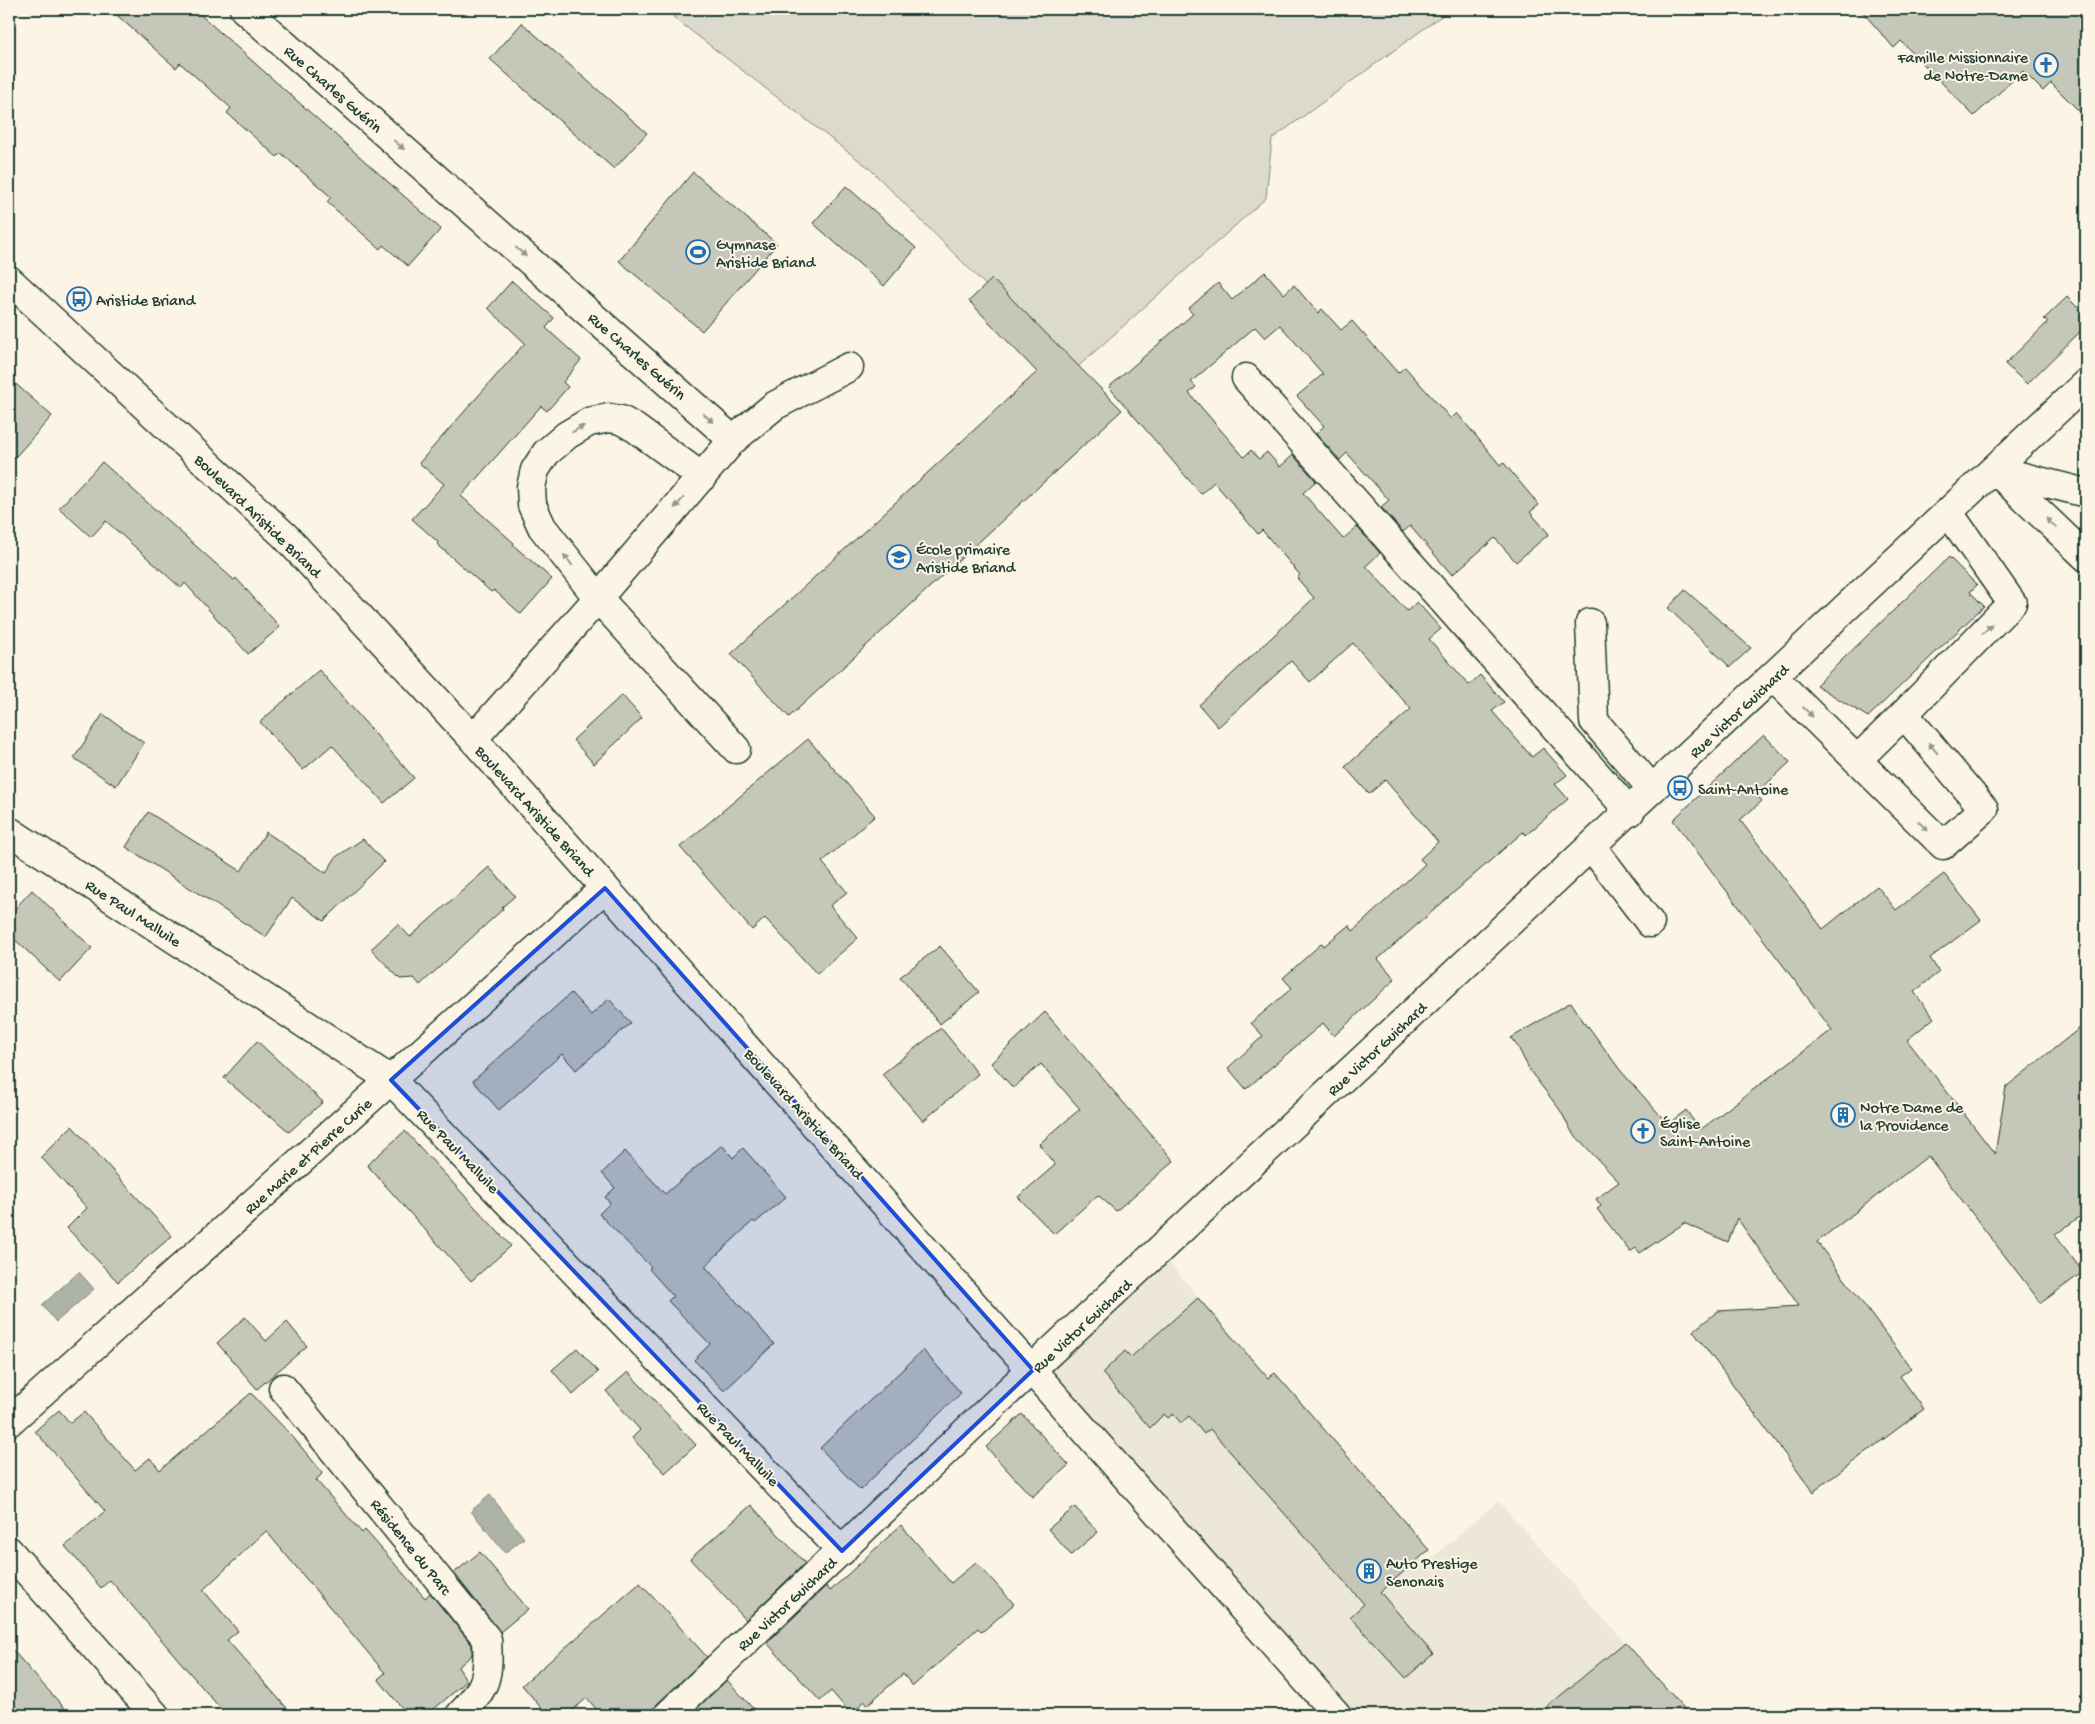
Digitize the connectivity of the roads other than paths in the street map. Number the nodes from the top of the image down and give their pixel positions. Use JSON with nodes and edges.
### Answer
{"nodes":[{"id":1,"x":244,"y":9,"type":"edge"},
{"id":2,"x":9,"y":280,"type":"edge"},
{"id":3,"x":849,"y":367,"type":"dead end"},
{"id":4,"x":1246,"y":378,"type":"dead end"},
{"id":5,"x":2086,"y":383,"type":"edge"},
{"id":6,"x":733,"y":440,"type":"junction"},
{"id":7,"x":1995,"y":470,"type":"junction"},
{"id":8,"x":702,"y":477,"type":"junction"},
{"id":9,"x":2086,"y":493,"type":"edge"},
{"id":10,"x":1949,"y":513,"type":"junction"},
{"id":11,"x":2086,"y":557,"type":"edge"},
{"id":12,"x":598,"y":598,"type":"junction"},
{"id":13,"x":1590,"y":623,"type":"dead end"},
{"id":14,"x":1773,"y":677,"type":"junction"},
{"id":15,"x":1904,"y":714,"type":"junction"},
{"id":16,"x":473,"y":739,"type":"junction"},
{"id":17,"x":736,"y":749,"type":"dead end"},
{"id":18,"x":1857,"y":760,"type":"junction"},
{"id":19,"x":1652,"y":789,"type":"junction"},
{"id":20,"x":1630,"y":812,"type":"junction"},
{"id":21,"x":9,"y":831,"type":"edge"},
{"id":22,"x":1592,"y":847,"type":"junction"},
{"id":23,"x":606,"y":888,"type":"junction"},
{"id":24,"x":1650,"y":922,"type":"dead end"},
{"id":25,"x":391,"y":1080,"type":"junction"},
{"id":26,"x":1033,"y":1370,"type":"junction"},
{"id":27,"x":283,"y":1388,"type":"dead end"},
{"id":28,"x":9,"y":1422,"type":"edge"},
{"id":29,"x":9,"y":1551,"type":"edge"},
{"id":30,"x":842,"y":1551,"type":"junction"},
{"id":31,"x":156,"y":1715,"type":"edge"},
{"id":32,"x":460,"y":1715,"type":"edge"},
{"id":33,"x":668,"y":1715,"type":"edge"},
{"id":34,"x":1337,"y":1715,"type":"edge"}],
"edges":[{"from":1,"to":6,"type":"main road","name":"Rue Charles Guérin","one_way":true},
{"from":2,"to":16,"type":"main road","name":"Boulevard Aristide Briand"},
{"from":3,"to":6,"type":"main road"},
{"from":4,"to":20,"type":"main road"},
{"from":5,"to":7,"type":"main road","name":"Rue Victor Guichard"},
{"from":6,"to":8,"type":"main road"},
{"from":7,"to":9,"type":"main road"},
{"from":7,"to":10,"type":"main road","name":"Rue Victor Guichard"},
{"from":11,"to":7,"type":"main road","one_way":true},
{"from":8,"to":12,"type":"main road","one_way":true},
{"from":12,"to":8,"type":"main road","one_way":true},
{"from":10,"to":14,"type":"main road","name":"Rue Victor Guichard"},
{"from":15,"to":10,"type":"main road","one_way":true},
{"from":12,"to":16,"type":"main road"},
{"from":12,"to":17,"type":"main road"},
{"from":13,"to":19,"type":"main road"},
{"from":14,"to":18,"type":"main road","one_way":true},
{"from":14,"to":19,"type":"main road","name":"Rue Victor Guichard"},
{"from":15,"to":18,"type":"main road"},
{"from":18,"to":15,"type":"main road","one_way":true},
{"from":16,"to":23,"type":"main road","name":"Boulevard Aristide Briand"},
{"from":19,"to":20,"type":"main road","name":"Rue Victor Guichard"},
{"from":20,"to":22,"type":"main road","name":"Rue Victor Guichard"},
{"from":21,"to":25,"type":"main road","name":"Rue Paul Malluile"},
{"from":22,"to":24,"type":"main road"},
{"from":22,"to":26,"type":"main road","name":"Rue Victor Guichard"},
{"from":23,"to":25,"type":"main road","name":"Rue Marie et Pierre Curie"},
{"from":23,"to":26,"type":"main road","name":"Boulevard Aristide Briand"},
{"from":25,"to":28,"type":"main road","name":"Rue Marie et Pierre Curie"},
{"from":25,"to":30,"type":"main road","name":"Rue Paul Malluile"},
{"from":26,"to":30,"type":"main road","name":"Rue Victor Guichard"},
{"from":26,"to":34,"type":"main road","name":"Boulevard Aristide Briand"},
{"from":27,"to":32,"type":"main road","name":"Résidence du Parc"},
{"from":29,"to":31,"type":"main road"},
{"from":30,"to":33,"type":"main road","name":"Rue Victor Guichard"}]}
